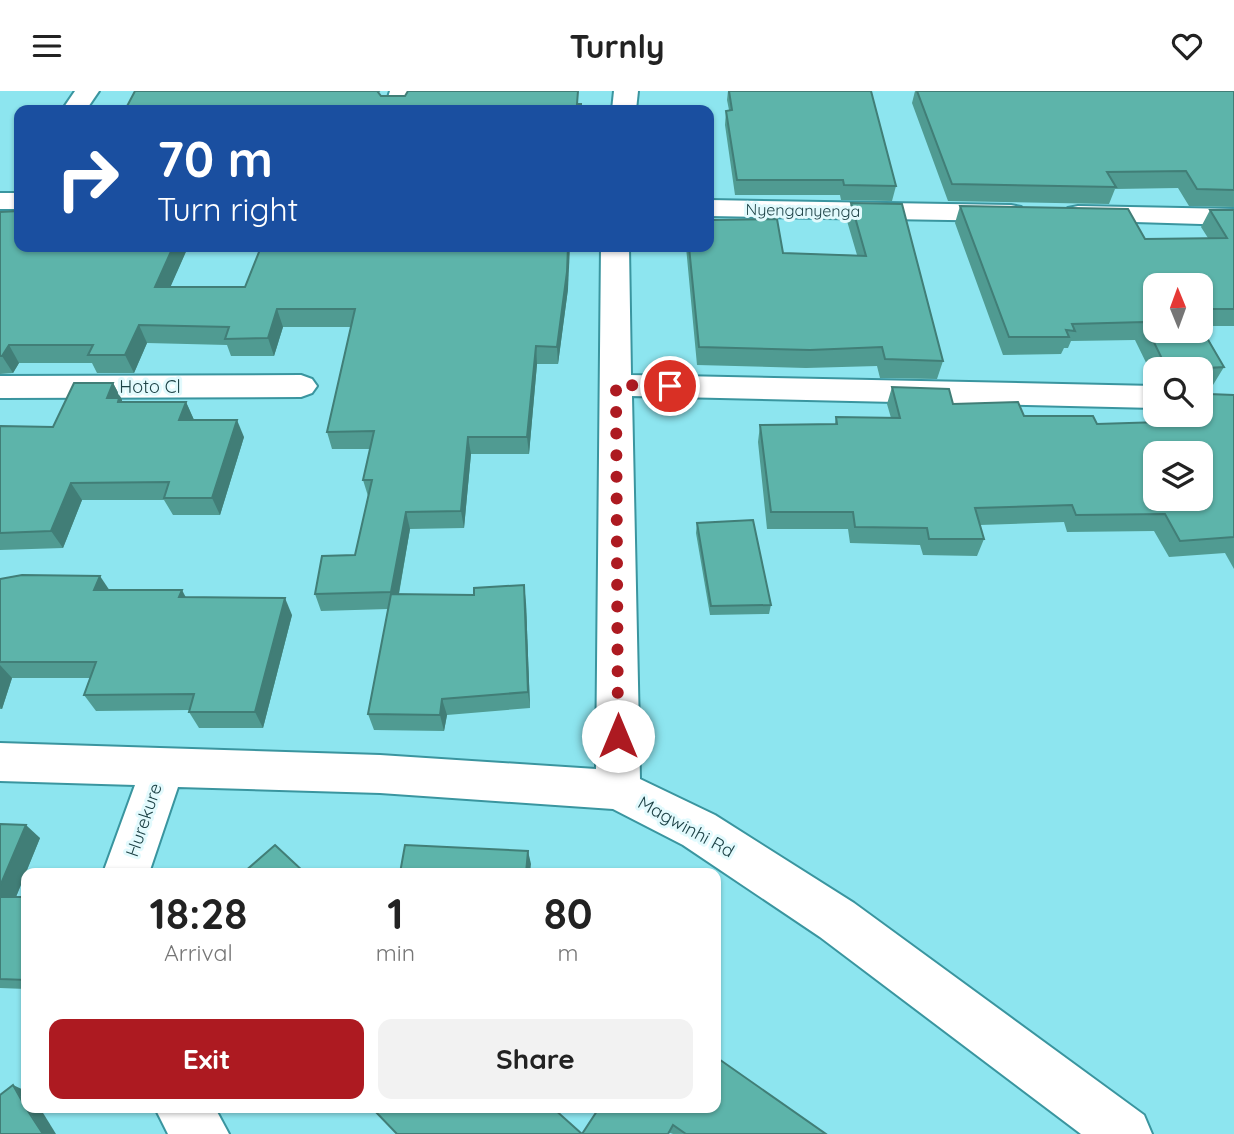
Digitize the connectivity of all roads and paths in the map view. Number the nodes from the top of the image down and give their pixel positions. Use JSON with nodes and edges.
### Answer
{"nodes":[{"id":1,"x":714,"y":208,"type":"edge"},
{"id":2,"x":1234,"y":217,"type":"edge"},
{"id":3,"x":615,"y":252,"type":"edge"},
{"id":4,"x":616,"y":385,"type":"junction"},
{"id":5,"x":301,"y":386,"type":"dead end"},
{"id":6,"x":0,"y":387,"type":"edge"},
{"id":7,"x":1143,"y":397,"type":"edge"},
{"id":8,"x":0,"y":762,"type":"edge"},
{"id":9,"x":163,"y":766,"type":"junction"},
{"id":10,"x":618,"y":790,"type":"junction"},
{"id":11,"x":128,"y":868,"type":"edge"},
{"id":12,"x":185,"y":1113,"type":"edge"},
{"id":13,"x":202,"y":1134,"type":"edge"},
{"id":14,"x":1125,"y":1134,"type":"edge"}],
"edges":[{"from":1,"to":2,"type":"street","name":"Nyenganyenga"},
{"from":3,"to":4,"type":"street","name":"Magwinhi Rd"},
{"from":4,"to":7,"type":"street"},
{"from":4,"to":10,"type":"street","name":"Magwinhi Rd"},
{"from":5,"to":6,"type":"street","name":"Hoto Cl"},
{"from":8,"to":9,"type":"street"},
{"from":9,"to":10,"type":"street"},
{"from":9,"to":11,"type":"street","name":"Hurekure"},
{"from":10,"to":14,"type":"street","name":"Magwinhi Rd"},
{"from":12,"to":13,"type":"street"}]}
